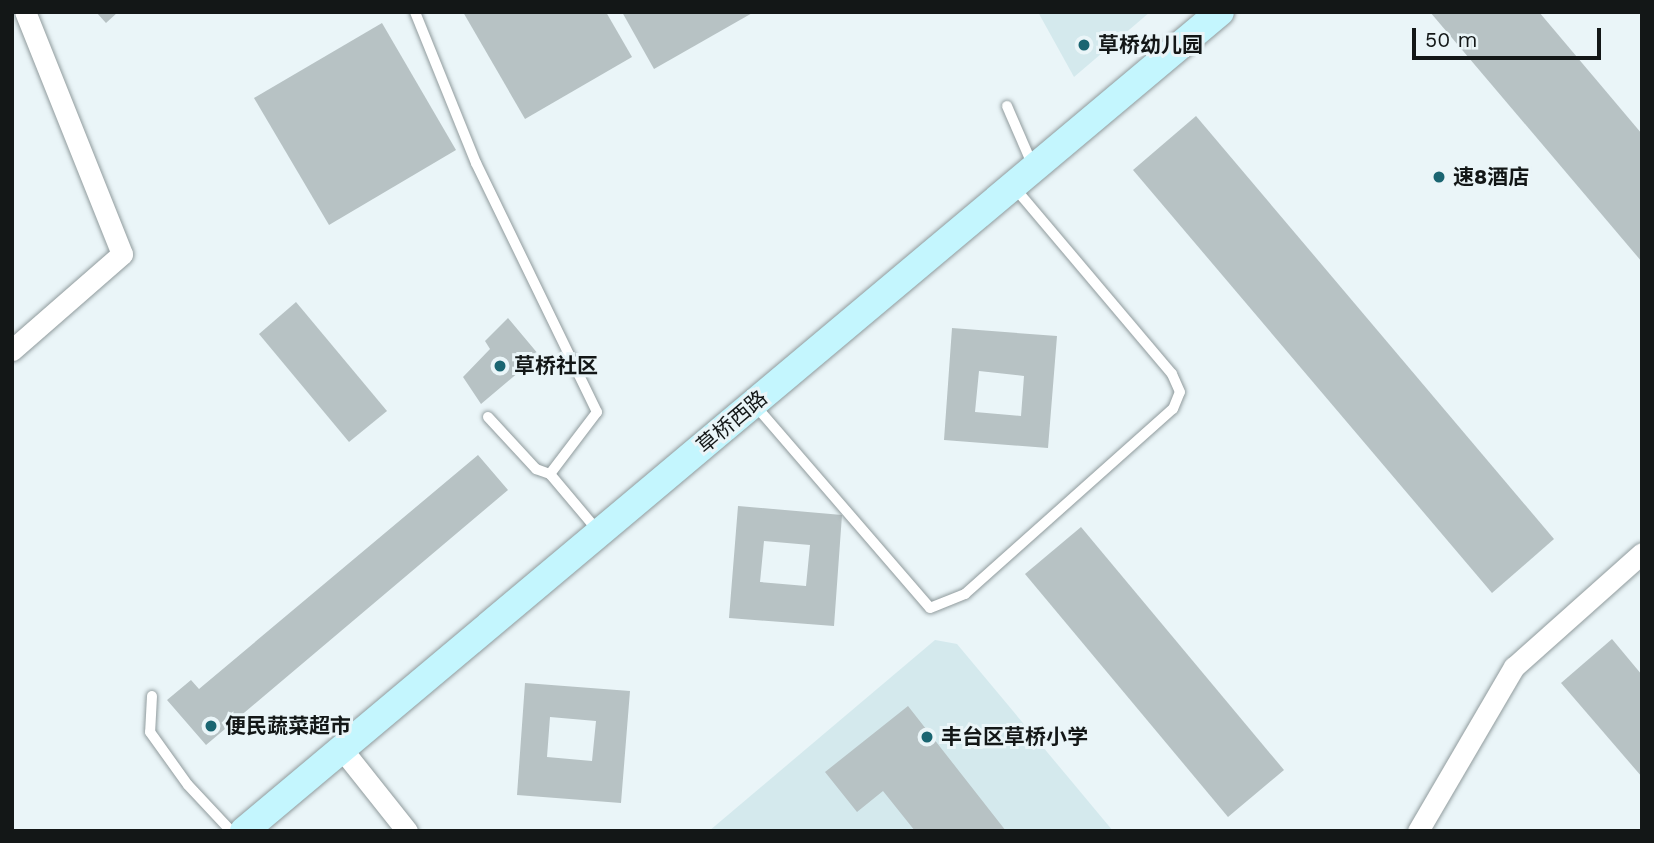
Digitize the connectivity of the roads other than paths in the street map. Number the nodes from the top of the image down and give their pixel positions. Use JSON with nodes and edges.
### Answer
{"nodes":[{"id":1,"x":25,"y":12,"type":"edge"},
{"id":2,"x":415,"y":12,"type":"edge"},
{"id":3,"x":1220,"y":12,"type":"edge"},
{"id":4,"x":1007,"y":106,"type":"dead end"},
{"id":5,"x":1034,"y":169,"type":"junction"},
{"id":6,"x":1013,"y":186,"type":"junction"},
{"id":7,"x":12,"y":350,"type":"edge"},
{"id":8,"x":754,"y":404,"type":"junction"},
{"id":9,"x":488,"y":417,"type":"dead end"},
{"id":10,"x":550,"y":474,"type":"junction"},
{"id":11,"x":600,"y":533,"type":"junction"},
{"id":12,"x":1642,"y":553,"type":"edge"},
{"id":13,"x":152,"y":696,"type":"dead end"},
{"id":14,"x":341,"y":748,"type":"junction"},
{"id":15,"x":231,"y":831,"type":"edge"},
{"id":16,"x":244,"y":831,"type":"edge"},
{"id":17,"x":407,"y":831,"type":"edge"},
{"id":18,"x":1418,"y":831,"type":"edge"}],
"edges":[{"from":1,"to":7,"type":"street"},
{"from":2,"to":10,"type":"lane"},
{"from":3,"to":5,"type":"street","name":"草桥西路"},
{"from":4,"to":5,"type":"lane"},
{"from":5,"to":6,"type":"street","name":"草桥西路"},
{"from":6,"to":8,"type":"street","name":"草桥西路"},
{"from":6,"to":8,"type":"lane"},
{"from":8,"to":11,"type":"street","name":"草桥西路"},
{"from":9,"to":10,"type":"lane"},
{"from":10,"to":11,"type":"lane"},
{"from":11,"to":14,"type":"street","name":"草桥西路"},
{"from":12,"to":18,"type":"street"},
{"from":13,"to":15,"type":"lane"},
{"from":14,"to":16,"type":"street","name":"草桥西路"},
{"from":14,"to":17,"type":"street"}]}
